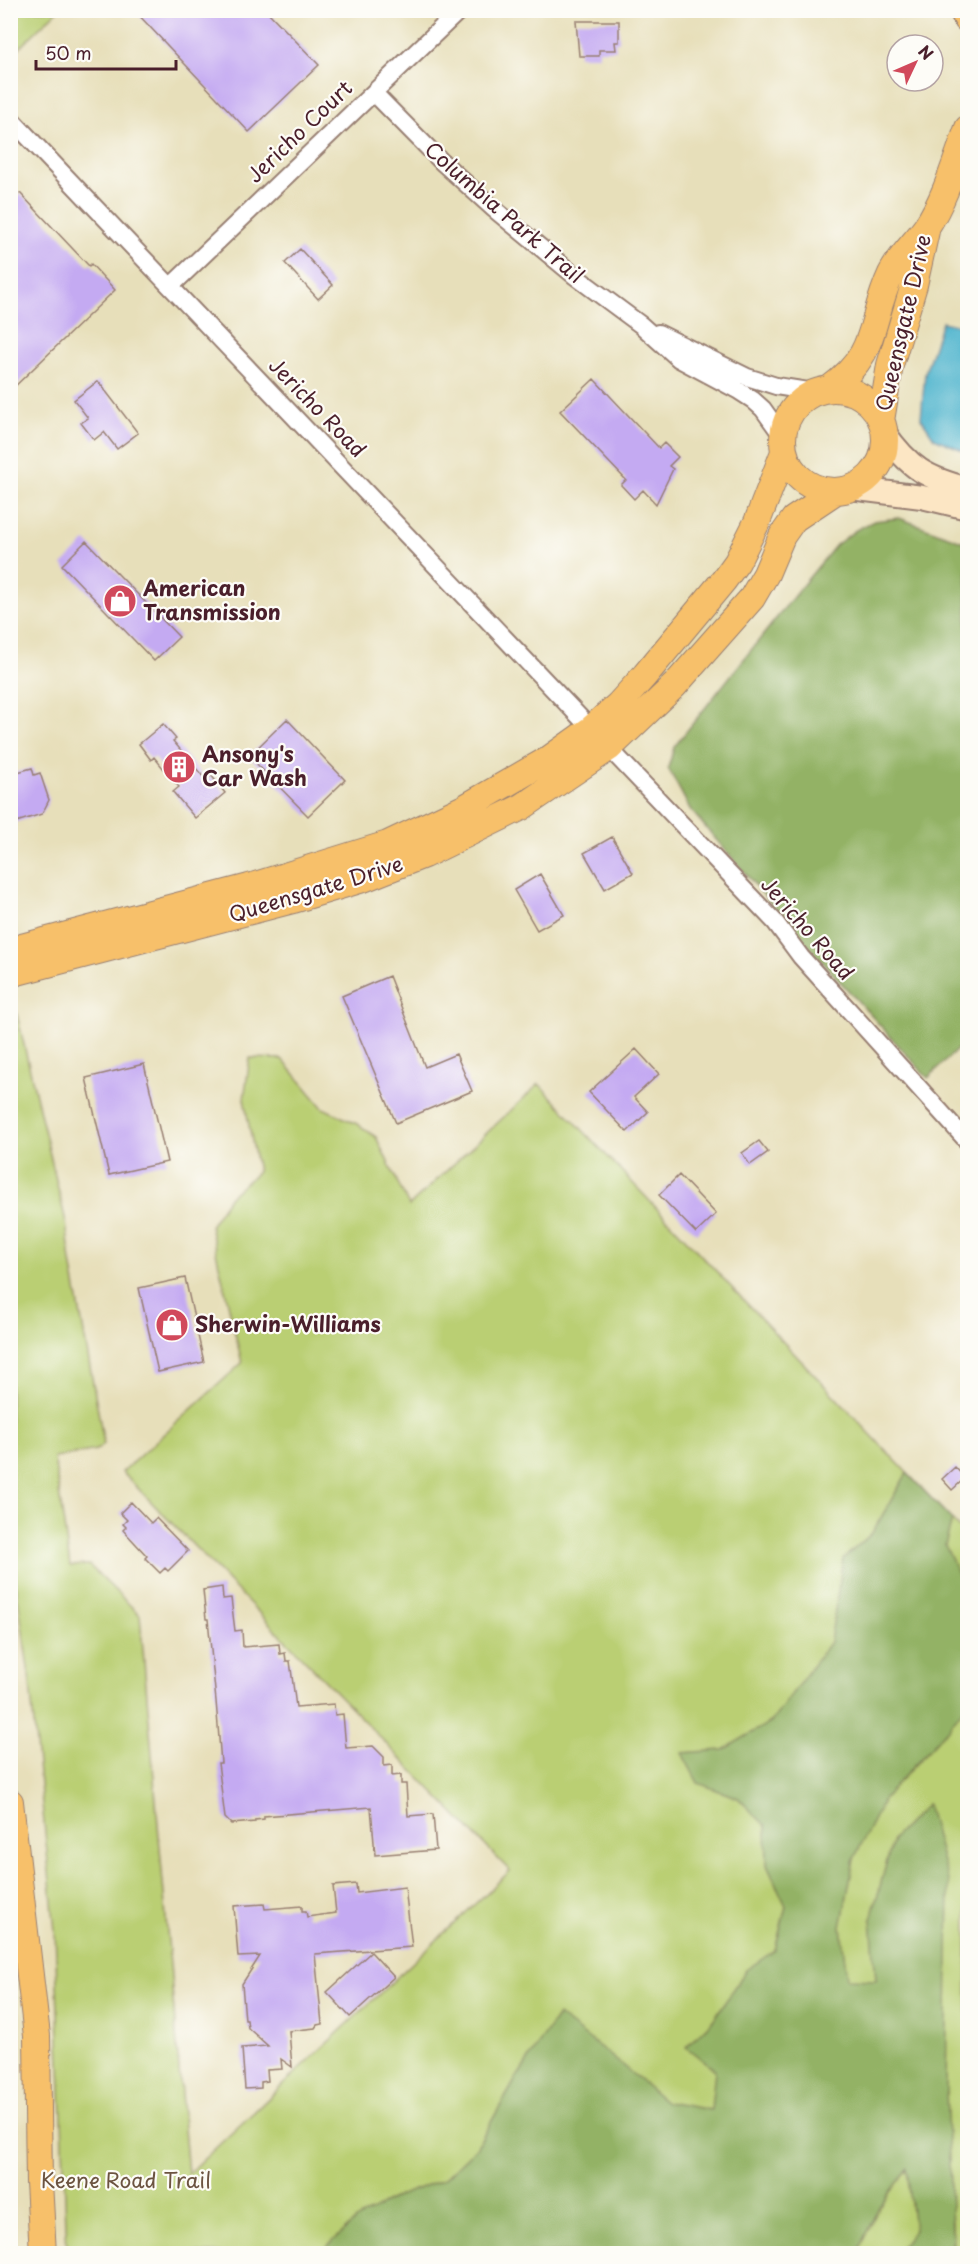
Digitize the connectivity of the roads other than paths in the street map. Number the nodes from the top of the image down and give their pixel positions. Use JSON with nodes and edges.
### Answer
{"nodes":[{"id":1,"x":460,"y":10,"type":"edge"},
{"id":2,"x":965,"y":10,"type":"edge"},
{"id":3,"x":968,"y":17,"type":"edge"},
{"id":4,"x":374,"y":93,"type":"junction"},
{"id":5,"x":10,"y":118,"type":"edge"},
{"id":6,"x":968,"y":128,"type":"edge"},
{"id":7,"x":927,"y":225,"type":"junction"},
{"id":8,"x":171,"y":286,"type":"junction"},
{"id":9,"x":641,"y":325,"type":"junction"},
{"id":10,"x":822,"y":391,"type":"junction"},
{"id":11,"x":883,"y":426,"type":"junction"},
{"id":12,"x":784,"y":444,"type":"junction"},
{"id":13,"x":843,"y":489,"type":"junction"},
{"id":14,"x":968,"y":489,"type":"edge"},
{"id":15,"x":968,"y":508,"type":"edge"},
{"id":16,"x":645,"y":675,"type":"junction"},
{"id":17,"x":591,"y":729,"type":"junction"},
{"id":18,"x":609,"y":748,"type":"junction"},
{"id":19,"x":10,"y":950,"type":"edge"},
{"id":20,"x":10,"y":974,"type":"edge"},
{"id":21,"x":968,"y":1142,"type":"edge"},
{"id":22,"x":10,"y":1802,"type":"edge"},
{"id":23,"x":43,"y":2253,"type":"edge"}],
"edges":[{"from":1,"to":4,"type":"street","name":"Jericho Court"},
{"from":2,"to":3,"type":"highway"},
{"from":4,"to":8,"type":"street","name":"Jericho Court"},
{"from":4,"to":9,"type":"street","name":"Columbia Park Trail"},
{"from":5,"to":8,"type":"street","name":"Jericho Road"},
{"from":6,"to":7,"type":"main road","name":"Queensgate Drive"},
{"from":7,"to":10,"type":"main road","name":"Queensgate Drive"},
{"from":7,"to":11,"type":"main road","name":"Queensgate Drive"},
{"from":8,"to":17,"type":"street","name":"Jericho Road"},
{"from":9,"to":10,"type":"street","name":"Columbia Park Trail"},
{"from":9,"to":12,"type":"street","name":"Columbia Park Trail"},
{"from":10,"to":11,"type":"main road"},
{"from":10,"to":12,"type":"main road"},
{"from":11,"to":13,"type":"main road"},
{"from":11,"to":14,"type":"main road"},
{"from":12,"to":13,"type":"main road"},
{"from":12,"to":16,"type":"main road","name":"Queensgate Drive"},
{"from":13,"to":15,"type":"main road"},
{"from":13,"to":18,"type":"main road","name":"Queensgate Drive"},
{"from":16,"to":17,"type":"main road","name":"Queensgate Drive"},
{"from":16,"to":18,"type":"main road"},
{"from":17,"to":19,"type":"main road","name":"Queensgate Drive"},
{"from":18,"to":20,"type":"main road","name":"Queensgate Drive"},
{"from":18,"to":21,"type":"street","name":"Jericho Road"},
{"from":22,"to":23,"type":"main road"}]}
